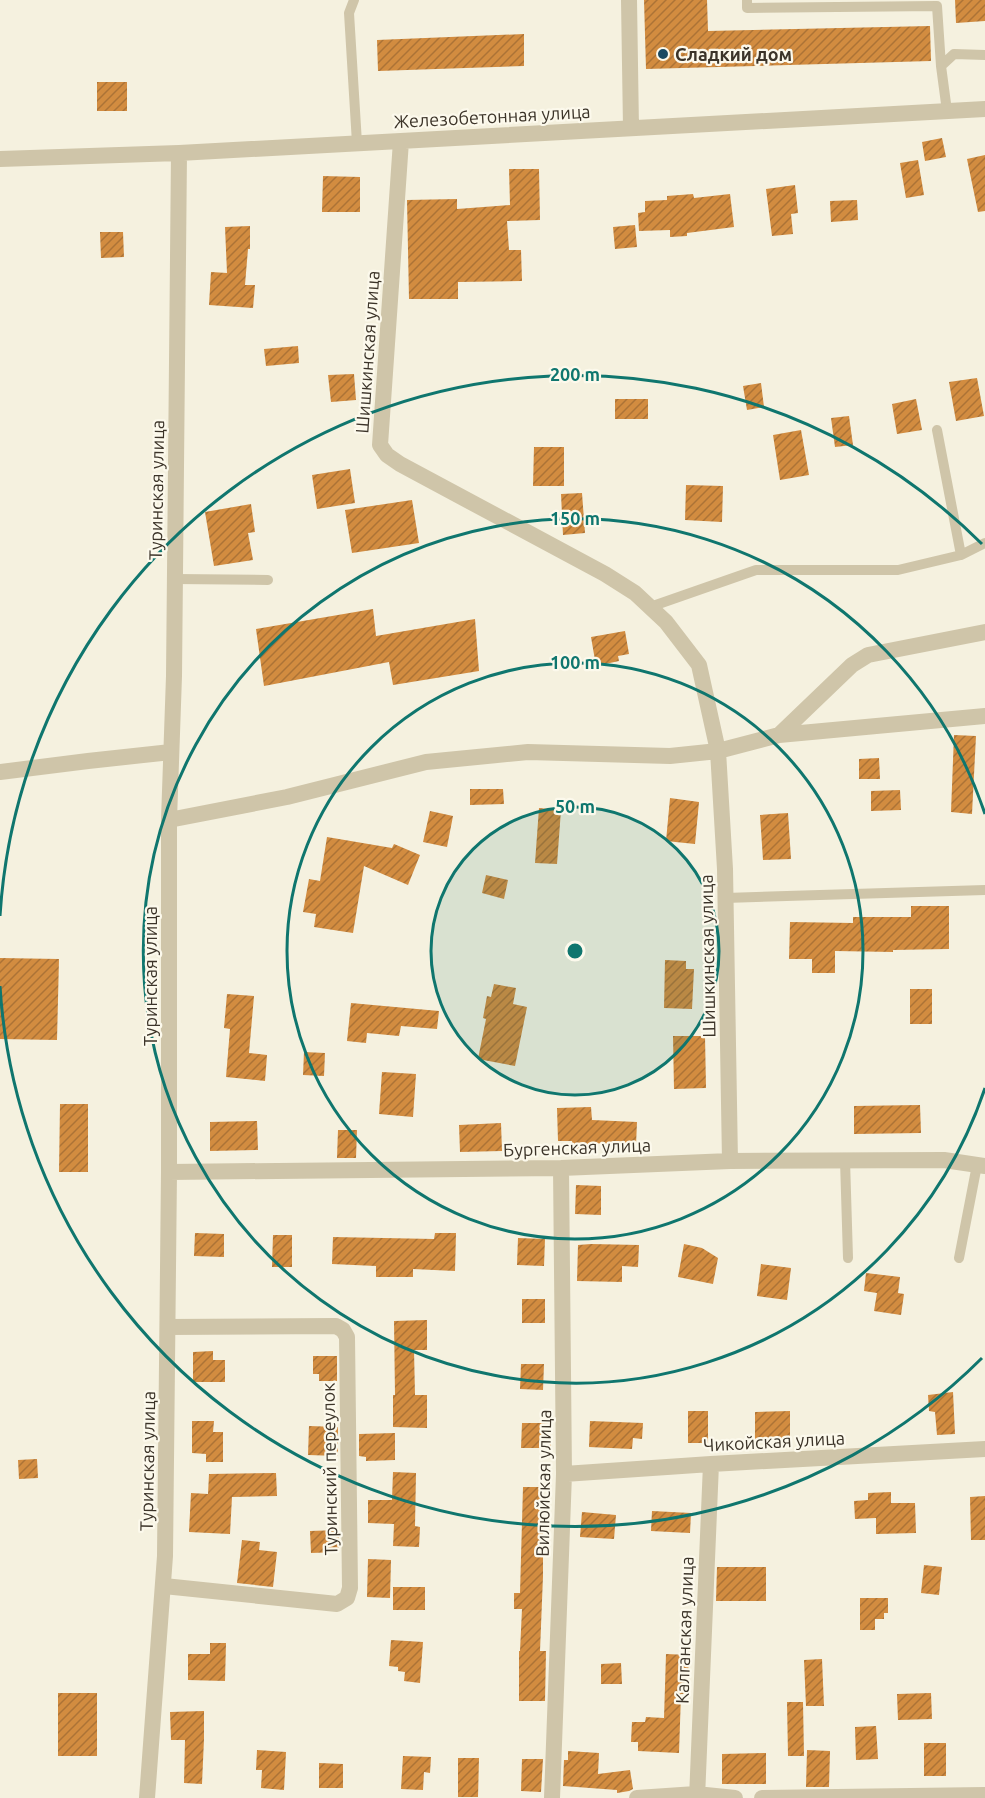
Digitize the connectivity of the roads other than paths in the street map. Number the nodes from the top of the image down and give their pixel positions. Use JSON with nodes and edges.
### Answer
{"nodes":[{"id":1,"x":354,"y":0,"type":"edge"},
{"id":2,"x":628,"y":0,"type":"edge"},
{"id":3,"x":747,"y":0,"type":"edge"},
{"id":4,"x":937,"y":3,"type":"edge"},
{"id":5,"x":882,"y":4,"type":"edge"},
{"id":6,"x":985,"y":55,"type":"edge"},
{"id":7,"x":941,"y":66,"type":"junction"},
{"id":8,"x":985,"y":109,"type":"edge"},
{"id":9,"x":947,"y":111,"type":"junction"},
{"id":10,"x":631,"y":128,"type":"junction"},
{"id":11,"x":401,"y":141,"type":"junction"},
{"id":12,"x":357,"y":143,"type":"junction"},
{"id":13,"x":179,"y":153,"type":"junction"},
{"id":14,"x":0,"y":159,"type":"edge"},
{"id":15,"x":937,"y":429,"type":"dead end"},
{"id":16,"x":985,"y":543,"type":"edge"},
{"id":17,"x":961,"y":555,"type":"junction"},
{"id":18,"x":175,"y":579,"type":"junction"},
{"id":19,"x":268,"y":580,"type":"dead end"},
{"id":20,"x":650,"y":607,"type":"junction"},
{"id":21,"x":985,"y":632,"type":"edge"},
{"id":22,"x":985,"y":716,"type":"edge"},
{"id":23,"x":779,"y":735,"type":"junction"},
{"id":24,"x":718,"y":751,"type":"junction"},
{"id":25,"x":171,"y":752,"type":"junction"},
{"id":26,"x":0,"y":772,"type":"edge"},
{"id":27,"x":169,"y":820,"type":"junction"},
{"id":28,"x":985,"y":890,"type":"edge"},
{"id":29,"x":725,"y":898,"type":"junction"},
{"id":30,"x":845,"y":1160,"type":"junction"},
{"id":31,"x":730,"y":1161,"type":"junction"},
{"id":32,"x":981,"y":1165,"type":"edge"},
{"id":33,"x":561,"y":1168,"type":"junction"},
{"id":34,"x":170,"y":1172,"type":"junction"},
{"id":35,"x":848,"y":1258,"type":"dead end"},
{"id":36,"x":959,"y":1258,"type":"dead end"},
{"id":37,"x":168,"y":1327,"type":"junction"},
{"id":38,"x":985,"y":1449,"type":"edge"},
{"id":39,"x":711,"y":1464,"type":"junction"},
{"id":40,"x":564,"y":1474,"type":"junction"},
{"id":41,"x":164,"y":1586,"type":"junction"},
{"id":42,"x":697,"y":1796,"type":"edge"},
{"id":43,"x":985,"y":1796,"type":"edge"},
{"id":44,"x":147,"y":1798,"type":"edge"},
{"id":45,"x":552,"y":1798,"type":"edge"},
{"id":46,"x":637,"y":1798,"type":"edge"},
{"id":47,"x":735,"y":1798,"type":"edge"},
{"id":48,"x":762,"y":1798,"type":"edge"}],
"edges":[{"from":1,"to":12,"type":"lane"},
{"from":2,"to":10,"type":"street"},
{"from":3,"to":5,"type":"lane"},
{"from":4,"to":5,"type":"lane"},
{"from":4,"to":7,"type":"lane"},
{"from":6,"to":7,"type":"lane"},
{"from":7,"to":9,"type":"lane"},
{"from":8,"to":9,"type":"street","name":"Железобетонная улица"},
{"from":9,"to":10,"type":"street","name":"Железобетонная улица"},
{"from":10,"to":11,"type":"street","name":"Железобетонная улица"},
{"from":11,"to":12,"type":"street","name":"Железобетонная улица"},
{"from":11,"to":20,"type":"street","name":"Шишкинская улица"},
{"from":12,"to":13,"type":"street","name":"Железобетонная улица"},
{"from":13,"to":14,"type":"street","name":"Железобетонная улица"},
{"from":13,"to":18,"type":"street","name":"Туринская улица"},
{"from":15,"to":17,"type":"lane"},
{"from":16,"to":17,"type":"lane"},
{"from":17,"to":20,"type":"lane"},
{"from":18,"to":19,"type":"lane"},
{"from":18,"to":25,"type":"street","name":"Туринская улица"},
{"from":20,"to":24,"type":"street","name":"Шишкинская улица"},
{"from":21,"to":23,"type":"street"},
{"from":22,"to":23,"type":"street"},
{"from":23,"to":24,"type":"street"},
{"from":24,"to":27,"type":"street"},
{"from":24,"to":29,"type":"street","name":"Шишкинская улица"},
{"from":25,"to":26,"type":"street"},
{"from":25,"to":27,"type":"street","name":"Туринская улица"},
{"from":27,"to":34,"type":"street","name":"Туринская улица"},
{"from":28,"to":29,"type":"lane"},
{"from":29,"to":31,"type":"street","name":"Шишкинская улица"},
{"from":30,"to":31,"type":"street","name":"Бургенская улица"},
{"from":30,"to":32,"type":"street","name":"Бургенская улица"},
{"from":30,"to":35,"type":"lane"},
{"from":31,"to":33,"type":"street","name":"Бургенская улица"},
{"from":32,"to":36,"type":"lane"},
{"from":33,"to":34,"type":"street","name":"Бургенская улица"},
{"from":33,"to":40,"type":"street","name":"Вилюйская улица"},
{"from":34,"to":37,"type":"street","name":"Туринская улица"},
{"from":37,"to":41,"type":"street","name":"Туринская улица"},
{"from":37,"to":41,"type":"street","name":"Туринский переулок"},
{"from":38,"to":39,"type":"street","name":"Чикойская улица"},
{"from":39,"to":40,"type":"street","name":"Чикойская улица"},
{"from":39,"to":42,"type":"street","name":"Калганская улица"},
{"from":40,"to":45,"type":"street","name":"Вилюйская улица"},
{"from":41,"to":44,"type":"street","name":"Туринская улица"},
{"from":42,"to":46,"type":"street"},
{"from":42,"to":47,"type":"street"},
{"from":43,"to":48,"type":"street"}]}
